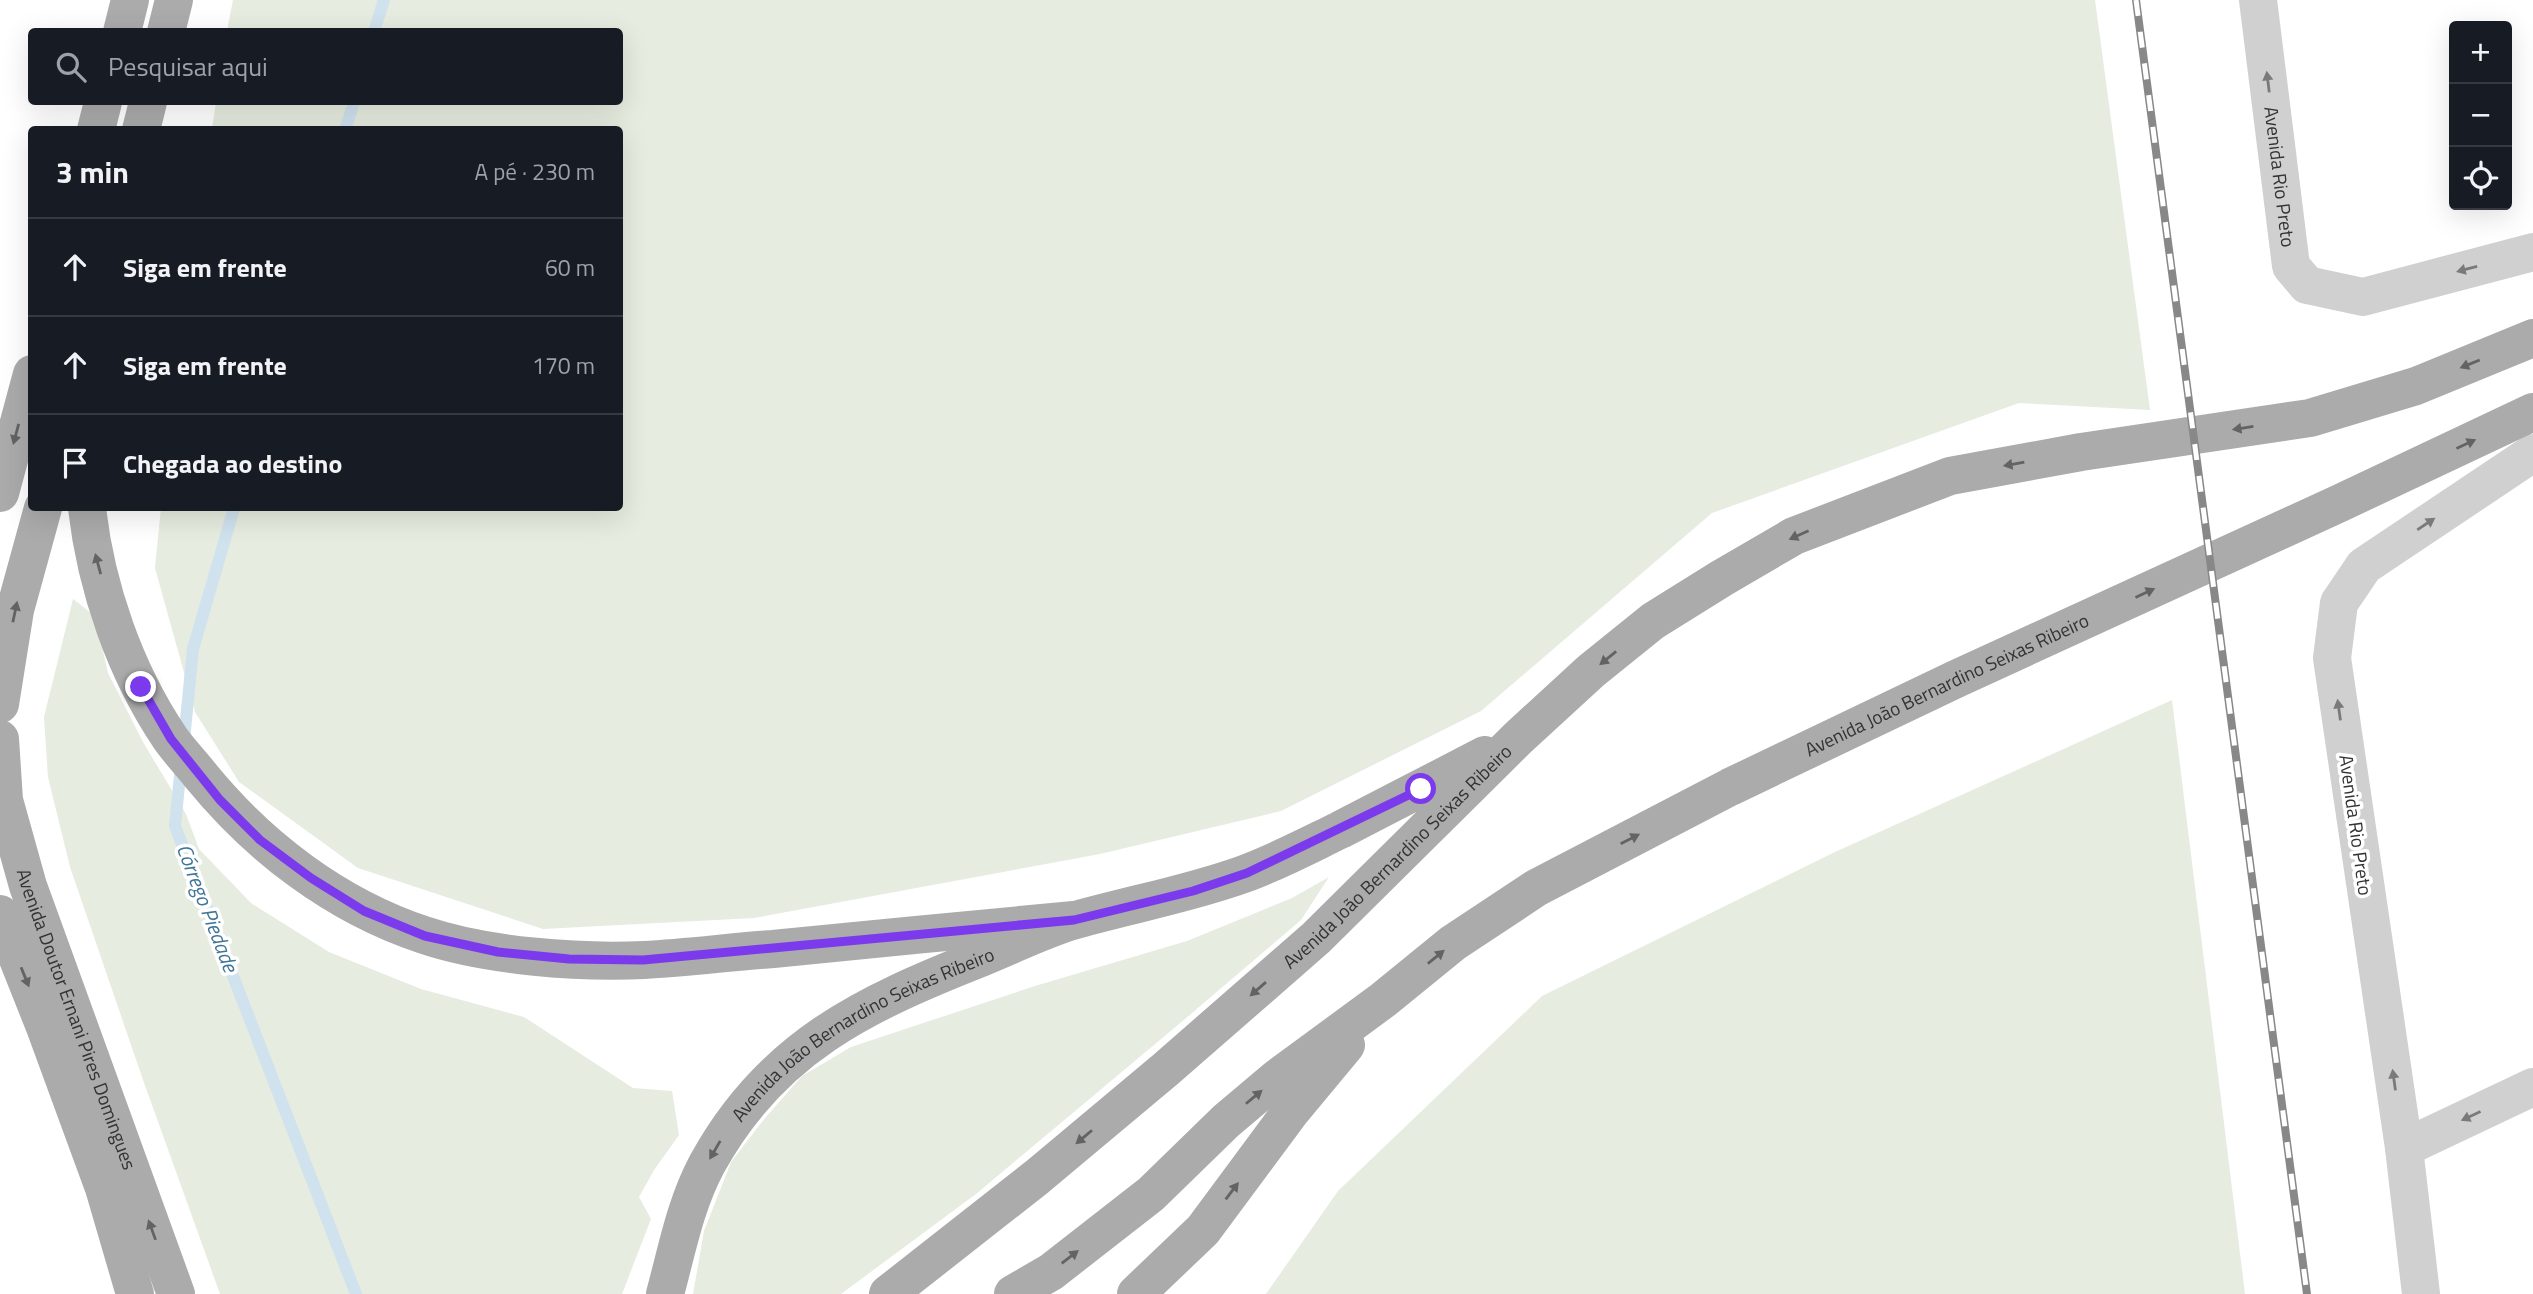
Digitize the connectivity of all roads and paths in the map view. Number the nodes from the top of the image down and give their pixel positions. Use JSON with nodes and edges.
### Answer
{"nodes":[{"id":1,"x":130,"y":0,"type":"edge"},
{"id":2,"x":174,"y":0,"type":"edge"},
{"id":3,"x":2258,"y":0,"type":"edge"},
{"id":4,"x":123,"y":28,"type":"edge"},
{"id":5,"x":167,"y":28,"type":"edge"},
{"id":6,"x":102,"y":105,"type":"edge"},
{"id":7,"x":147,"y":105,"type":"edge"},
{"id":8,"x":97,"y":126,"type":"edge"},
{"id":9,"x":142,"y":126,"type":"edge"},
{"id":10,"x":2533,"y":252,"type":"edge"},
{"id":11,"x":2533,"y":338,"type":"edge"},
{"id":12,"x":28,"y":389,"type":"edge"},
{"id":13,"x":2533,"y":412,"type":"edge"},
{"id":14,"x":2533,"y":453,"type":"edge"},
{"id":15,"x":0,"y":493,"type":"edge"},
{"id":16,"x":42,"y":511,"type":"edge"},
{"id":17,"x":87,"y":511,"type":"edge"},
{"id":18,"x":0,"y":704,"type":"edge"},
{"id":19,"x":1518,"y":738,"type":"junction"},
{"id":20,"x":0,"y":739,"type":"edge"},
{"id":21,"x":0,"y":914,"type":"edge"},
{"id":22,"x":1074,"y":920,"type":"junction"},
{"id":23,"x":1383,"y":1000,"type":"junction"},
{"id":24,"x":2533,"y":1087,"type":"edge"},
{"id":25,"x":2404,"y":1148,"type":"junction"},
{"id":26,"x":1203,"y":1230,"type":"junction"},
{"id":27,"x":135,"y":1294,"type":"edge"},
{"id":28,"x":176,"y":1294,"type":"edge"},
{"id":29,"x":665,"y":1294,"type":"edge"},
{"id":30,"x":888,"y":1294,"type":"edge"},
{"id":31,"x":1013,"y":1294,"type":"edge"},
{"id":32,"x":1136,"y":1294,"type":"edge"},
{"id":33,"x":1159,"y":1294,"type":"edge"},
{"id":34,"x":2421,"y":1294,"type":"edge"}],
"edges":[{"from":1,"to":4,"type":"main road"},
{"from":2,"to":5,"type":"main road"},
{"from":10,"to":3,"type":"street","name":"Avenida Rio Preto","one_way":true},
{"from":6,"to":8,"type":"main road"},
{"from":7,"to":9,"type":"main road"},
{"from":11,"to":19,"type":"main road","name":"Avenida João Bernardino Seixas Ribeiro","one_way":true},
{"from":12,"to":15,"type":"main road","one_way":true},
{"from":23,"to":13,"type":"main road","name":"Avenida João Bernardino Seixas Ribeiro","one_way":true},
{"from":25,"to":14,"type":"street","name":"Avenida Rio Preto","one_way":true},
{"from":18,"to":16,"type":"main road","one_way":true},
{"from":22,"to":17,"type":"main road","one_way":true},
{"from":19,"to":22,"type":"main road","name":"Avenida João Bernardino Seixas Ribeiro"},
{"from":19,"to":30,"type":"main road","name":"Avenida João Bernardino Seixas Ribeiro","one_way":true},
{"from":28,"to":20,"type":"main road","name":"Avenida Doutor Ernani Pires Domingues","one_way":true},
{"from":21,"to":27,"type":"main road","name":"Avenida Doutor Ernani Pires Domingues","one_way":true},
{"from":22,"to":29,"type":"main road","name":"Avenida João Bernardino Seixas Ribeiro","one_way":true},
{"from":26,"to":23,"type":"main road","name":"Avenida João Bernardino Seixas Ribeiro","one_way":true},
{"from":31,"to":23,"type":"main road","name":"Avenida João Bernardino Seixas Ribeiro","one_way":true},
{"from":24,"to":25,"type":"street","one_way":true},
{"from":25,"to":34,"type":"street","name":"Avenida Rio Preto"},
{"from":26,"to":32,"type":"main road","name":"Avenida João Bernardino Seixas Ribeiro"},
{"from":26,"to":33,"type":"main road"}]}
